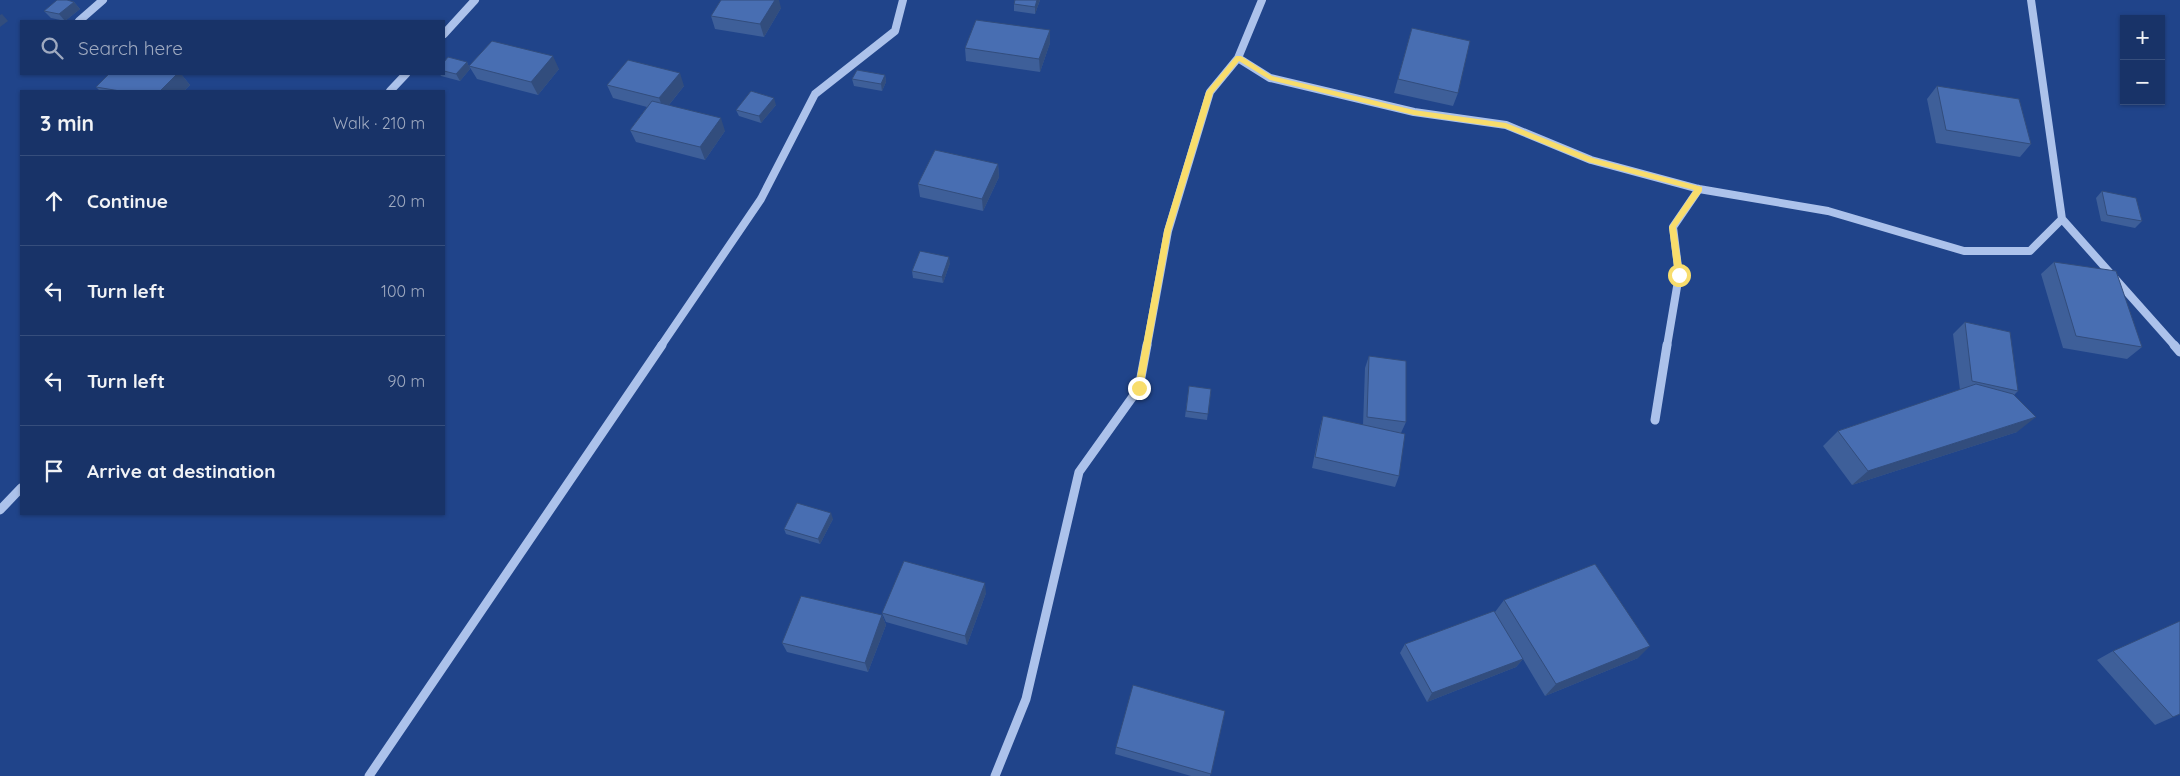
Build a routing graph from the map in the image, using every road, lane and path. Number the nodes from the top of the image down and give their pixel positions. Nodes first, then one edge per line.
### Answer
1 (103, 0) edge
2 (475, 0) edge
3 (903, 0) edge
4 (1262, 0) edge
5 (2030, 0) edge
6 (80, 20) edge
7 (445, 33) edge
8 (1238, 58) junction
9 (405, 75) edge
10 (391, 90) edge
11 (1699, 189) junction
12 (2062, 219) junction
13 (2180, 352) edge
14 (1655, 420) dead end
15 (20, 489) edge
16 (0, 510) edge
17 (369, 776) edge
18 (995, 776) edge

1 - 6 street
2 - 7 street
3 - 17 street
4 - 8 street
5 - 12 street
8 - 11 street
8 - 18 street
9 - 10 street
11 - 12 street
11 - 14 street
12 - 13 street
15 - 16 street

